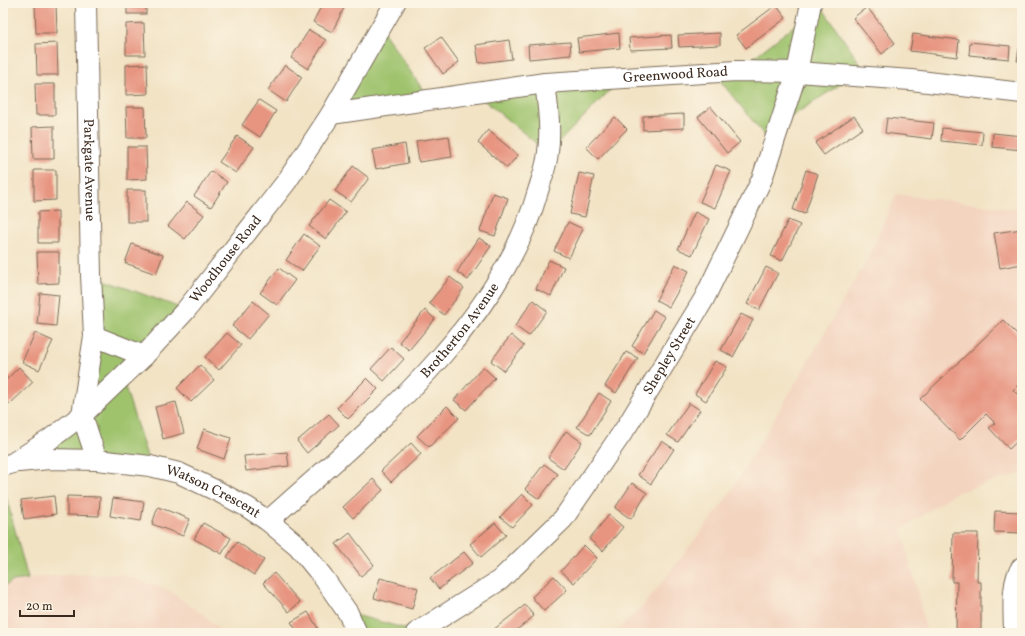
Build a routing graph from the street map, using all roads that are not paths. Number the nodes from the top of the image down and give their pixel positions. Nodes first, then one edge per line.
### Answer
1 (86, 3) edge
2 (395, 3) edge
3 (811, 3) edge
4 (797, 72) junction
5 (545, 83) junction
6 (1022, 93) edge
7 (331, 114) junction
8 (94, 336) junction
9 (144, 356) junction
10 (82, 415) junction
11 (98, 460) junction
12 (8, 465) edge
13 (268, 521) junction
14 (1022, 567) edge
15 (357, 633) edge
16 (416, 633) edge
17 (1014, 633) edge

1 - 8 street, Parkgate Avenue
2 - 7 street, Woodhouse Road
3 - 4 street, Shepley Street
4 - 5 street, Greenwood Road
4 - 6 street, Greenwood Road
4 - 16 street, Shepley Street
5 - 7 street, Greenwood Road
5 - 13 street, Brotherton Avenue
7 - 9 street, Woodhouse Road
8 - 9 street
8 - 10 street, Parkgate Avenue
9 - 10 street, Woodhouse Road
10 - 11 street, Parkgate Avenue
10 - 12 street, Woodhouse Road
11 - 12 street, Watson Crescent
11 - 13 street, Watson Crescent
13 - 15 street, Watson Crescent
14 - 17 street

